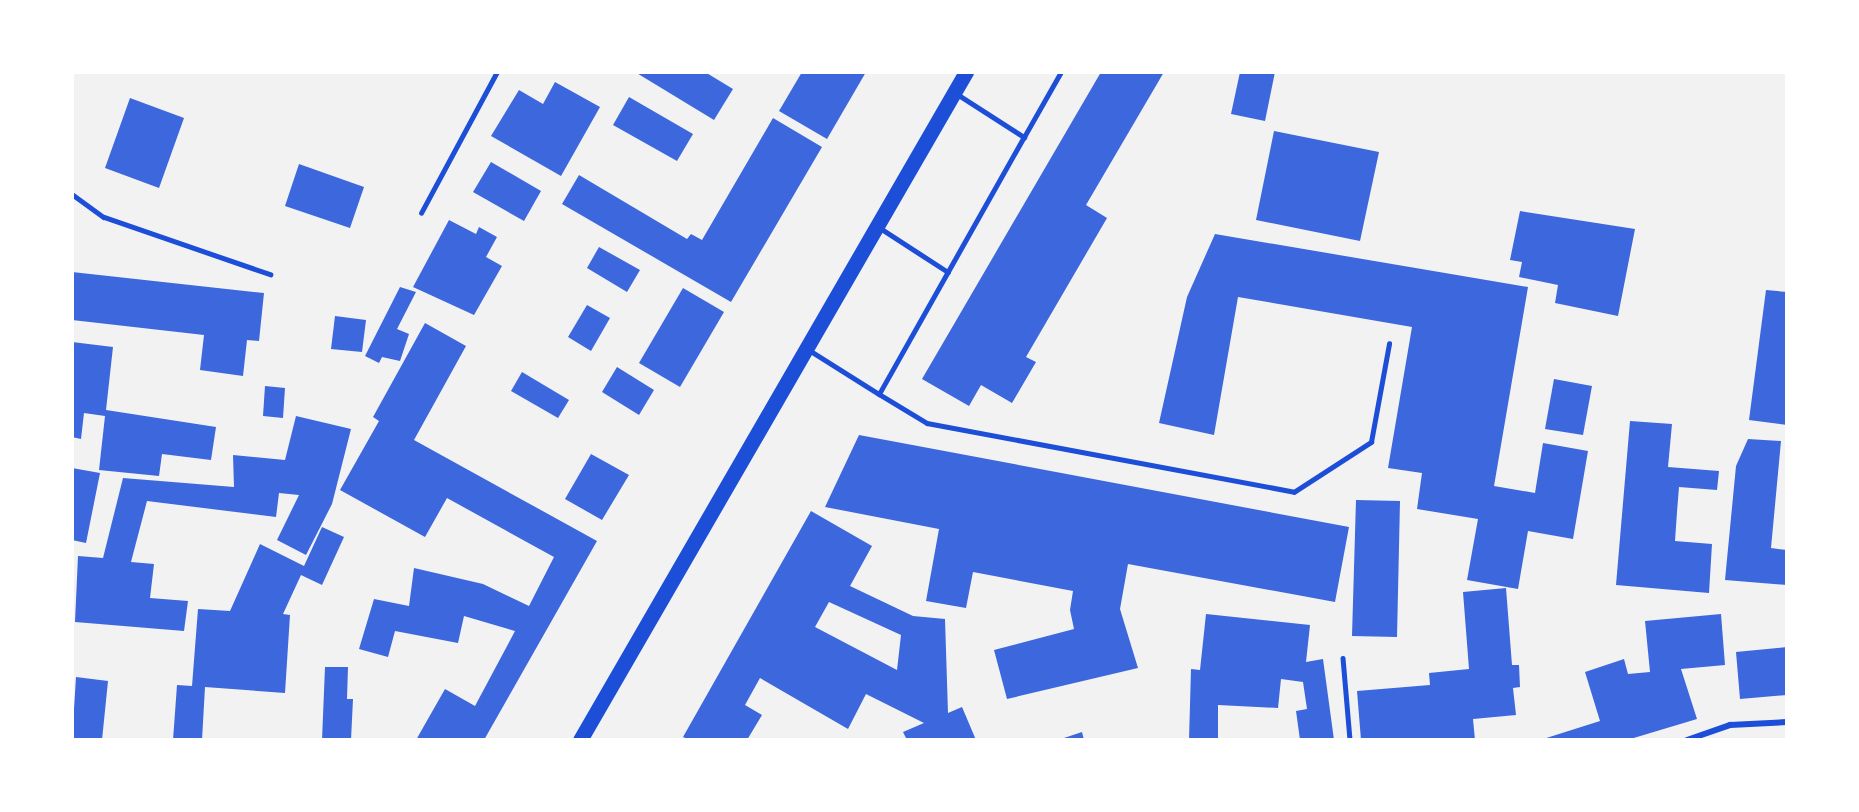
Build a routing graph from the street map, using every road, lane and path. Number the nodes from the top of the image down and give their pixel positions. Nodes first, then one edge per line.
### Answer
1 (497, 72) edge
2 (966, 72) edge
3 (1061, 72) edge
4 (954, 93) junction
5 (1024, 137) junction
6 (72, 194) edge
7 (421, 213) dead end
8 (877, 226) junction
9 (948, 272) junction
10 (270, 274) dead end
11 (1389, 344) dead end
12 (805, 348) junction
13 (879, 394) junction
14 (1343, 658) dead end
15 (1787, 722) edge
16 (580, 740) edge
17 (1350, 740) edge
18 (1686, 740) edge

1 - 7 lane
2 - 4 main road
3 - 5 lane
4 - 5 lane
4 - 8 main road
5 - 9 lane
6 - 10 lane
8 - 9 lane
8 - 12 main road
9 - 13 lane
11 - 13 lane
12 - 13 lane
12 - 16 main road
14 - 17 lane
15 - 18 street

